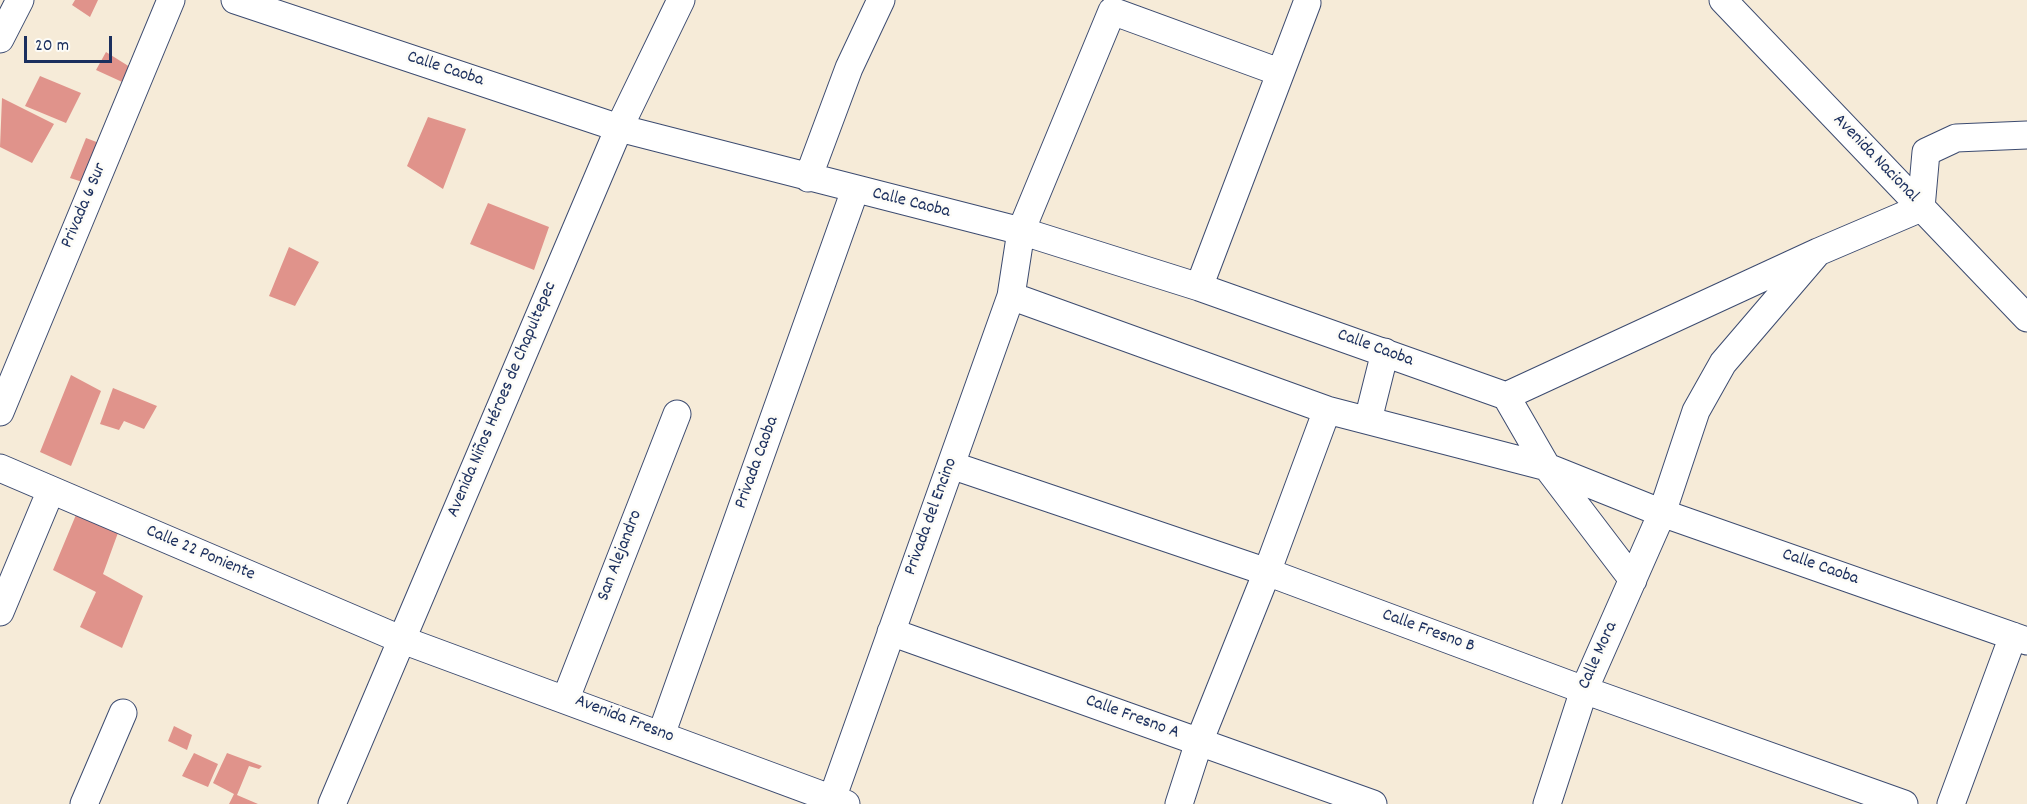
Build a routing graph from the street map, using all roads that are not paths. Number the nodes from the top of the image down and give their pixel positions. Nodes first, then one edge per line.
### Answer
1 (20, 0) edge
2 (171, 0) edge
3 (236, 0) edge
4 (681, 0) edge
5 (881, 0) edge
6 (1723, 0) edge
7 (1307, 3) dead end
8 (0, 39) edge
9 (1279, 72) junction
10 (619, 128) junction
11 (2027, 135) edge
12 (808, 178) junction
13 (855, 190) junction
14 (1921, 208) junction
15 (1021, 231) junction
16 (1818, 252) junction
17 (1199, 287) junction
18 (1011, 296) junction
19 (2027, 318) edge
20 (1386, 352) junction
21 (1506, 396) junction
22 (1328, 410) junction
23 (0, 412) edge
24 (676, 414) dead end
25 (1368, 420) junction
26 (951, 465) junction
27 (1547, 467) junction
28 (0, 468) edge
29 (51, 490) junction
30 (1662, 513) junction
31 (1267, 572) junction
32 (1633, 580) junction
33 (0, 612) edge
34 (891, 632) junction
35 (2020, 638) edge
36 (400, 639) junction
37 (1584, 690) junction
38 (566, 698) junction
39 (123, 713) dead end
40 (661, 735) junction
41 (1199, 742) junction
42 (839, 801) edge
43 (84, 804) edge
44 (332, 804) edge
45 (1179, 804) edge
46 (1374, 804) edge
47 (1547, 804) edge
48 (1904, 804) edge
49 (1952, 804) edge

1 - 8 street
2 - 23 street, Privada 6 Sur
3 - 10 street, Calle Caoba
4 - 10 street, Avenida Niños Héroes de Chapultepec
5 - 12 street
6 - 14 street, Avenida Nacional
7 - 9 street
9 - 15 street, Privada del Encino
9 - 17 street
10 - 12 street, Calle Caoba
10 - 36 street, Avenida Niños Héroes de Chapultepec
11 - 14 street
12 - 13 street, Calle Caoba
13 - 15 street, Calle Caoba
13 - 40 street, Privada Caoba
14 - 16 street
14 - 19 street, Avenida Nacional
15 - 17 street, Calle Caoba
15 - 18 street, Privada del Encino
16 - 21 street
16 - 30 street, Calle Mora
17 - 20 street, Calle Caoba
18 - 22 street, Calle Caoba
18 - 26 street, Privada del Encino
20 - 21 street, Calle Caoba
20 - 25 street
21 - 27 street
22 - 25 street, Calle Caoba
22 - 31 street
24 - 38 street, San Alejandro
25 - 27 street, Calle Caoba
26 - 31 street, Calle Fresno B
26 - 34 street, Privada del Encino
27 - 30 street, Calle Caoba
27 - 32 street
28 - 29 street, Calle 22 Poniente
29 - 33 street
29 - 36 street, Calle 22 Poniente
30 - 32 street, Calle Mora
30 - 35 street, Calle Caoba
31 - 37 street, Calle Fresno B
31 - 41 street
32 - 37 street, Calle Mora
34 - 41 street, Calle Fresno A
34 - 42 street, Privada del Encino
35 - 49 street
36 - 38 street, Avenida Fresno
36 - 44 street, Avenida Niños Héroes de Chapultepec
37 - 47 street, Calle Mora
37 - 48 street, Calle Fresno B
38 - 40 street, Avenida Fresno
39 - 43 street
40 - 42 street, Avenida Fresno
41 - 45 street
41 - 46 street, Calle Fresno A

